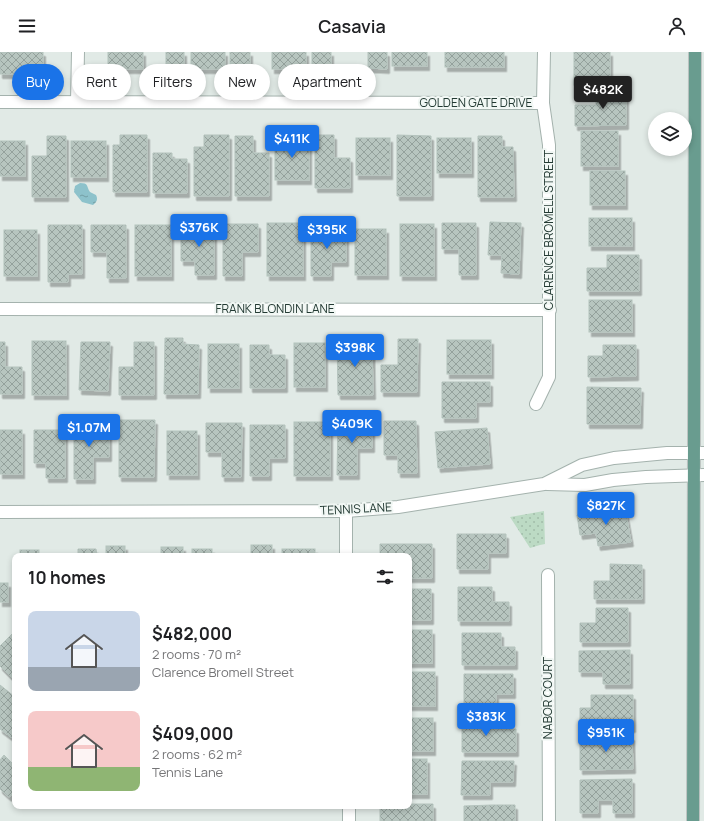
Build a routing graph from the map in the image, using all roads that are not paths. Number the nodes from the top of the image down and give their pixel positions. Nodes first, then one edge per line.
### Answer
1 (78, 52) edge
2 (544, 52) edge
3 (695, 52) edge
4 (0, 102) edge
5 (77, 102) junction
6 (543, 103) junction
7 (0, 309) edge
8 (550, 310) junction
9 (536, 404) dead end
10 (699, 453) edge
11 (699, 475) edge
12 (544, 484) junction
13 (346, 511) junction
14 (0, 512) edge
15 (346, 553) edge
16 (548, 575) dead end
17 (349, 809) edge
18 (349, 821) edge
19 (549, 821) edge
20 (693, 821) edge

1 - 5 street
2 - 6 street, CLARENCE BROMELL STREET
3 - 10 main road
4 - 5 street, GOLDEN GATE DRIVE
5 - 6 street, GOLDEN GATE DRIVE
6 - 8 street, CLARENCE BROMELL STREET
7 - 8 street, FRANK BLONDIN LANE
8 - 9 street, CLARENCE BROMELL STREET
10 - 11 main road
10 - 12 street, TENNIS LANE
11 - 12 street
11 - 20 main road
12 - 13 street, TENNIS LANE
13 - 14 street, TENNIS LANE
13 - 15 street
16 - 19 street, NABOR COURT
17 - 18 street

